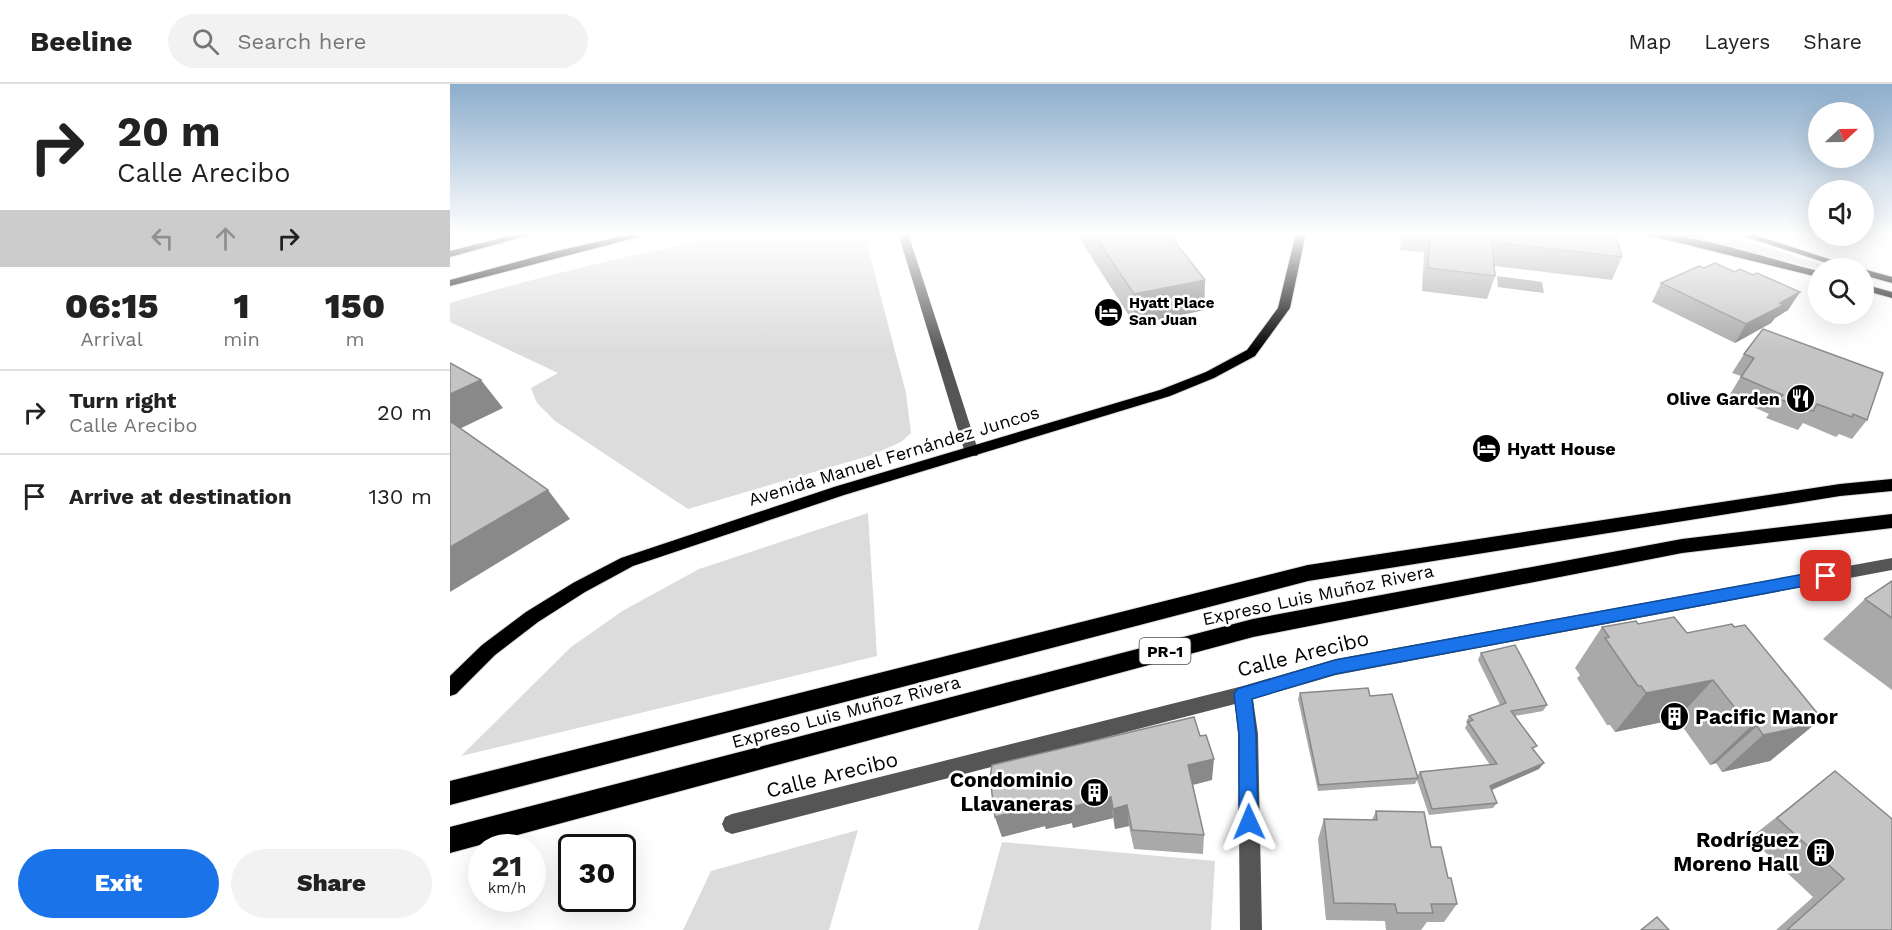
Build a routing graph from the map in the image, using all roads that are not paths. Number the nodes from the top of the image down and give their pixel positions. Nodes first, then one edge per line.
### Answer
1 (489, 272) edge
2 (915, 272) edge
3 (1292, 272) edge
4 (1874, 275) edge
5 (1892, 280) edge
6 (450, 283) edge
7 (1874, 290) edge
8 (1892, 295) edge
9 (972, 453) junction
10 (1892, 485) edge
11 (1892, 521) edge
12 (1892, 564) edge
13 (450, 688) edge
14 (1243, 694) junction
15 (450, 793) edge
16 (732, 824) dead end
17 (450, 840) edge
18 (1251, 930) edge

1 - 6 main road
2 - 9 street
3 - 9 main road, Avenida Manuel Fernández Juncos
4 - 5 main road
7 - 8 main road
9 - 13 main road, Avenida Manuel Fernández Juncos
10 - 15 highway, Expreso Luis Muñoz Rivera / PR-1
11 - 17 highway, Expreso Luis Muñoz Rivera / PR-1
12 - 14 street, Calle Arecibo
14 - 16 street, Calle Arecibo
14 - 18 street

